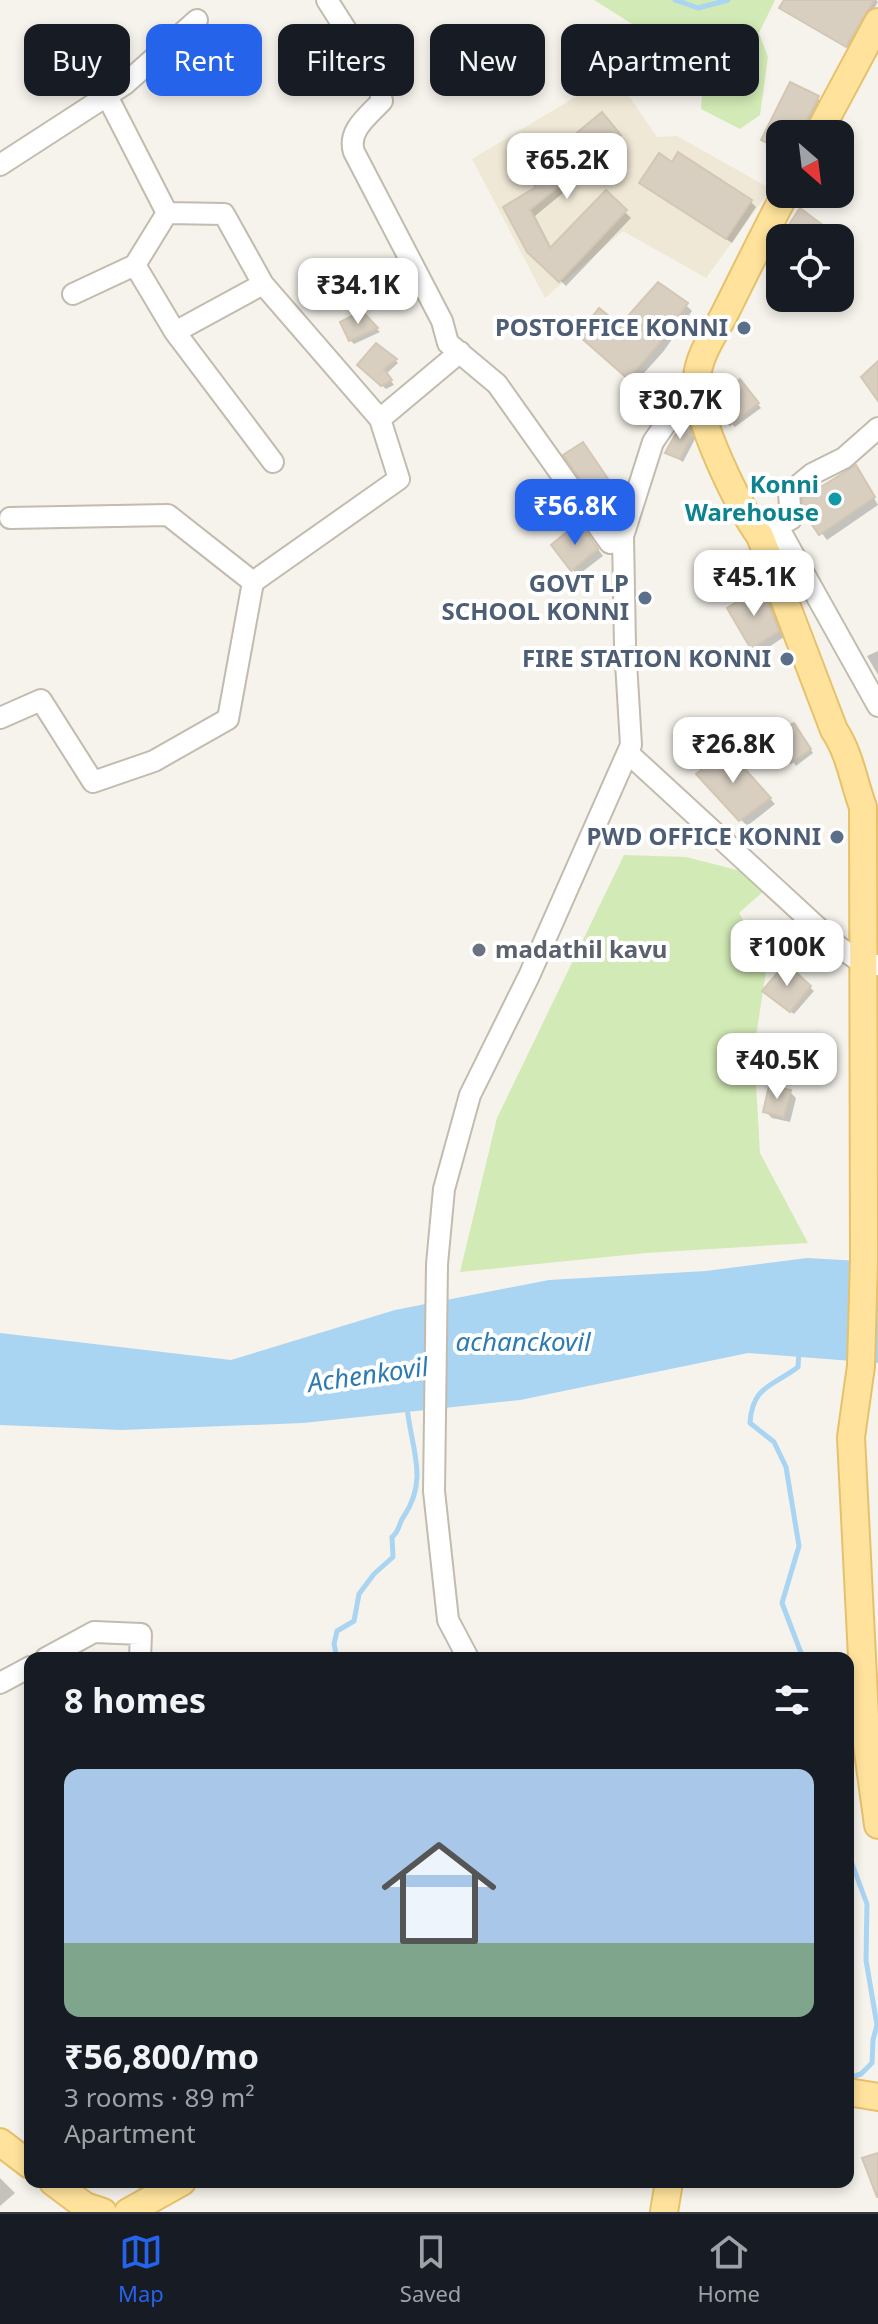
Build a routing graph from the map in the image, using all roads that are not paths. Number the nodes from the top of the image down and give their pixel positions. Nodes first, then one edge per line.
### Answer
1 (327, 0) edge
2 (197, 20) dead end
3 (878, 22) edge
4 (130, 80) edge
5 (107, 96) joint
6 (826, 120) edge
7 (0, 165) edge
8 (778, 208) edge
9 (167, 213) junction
10 (135, 265) junction
11 (263, 284) junction
12 (73, 294) dead end
13 (175, 332) junction
14 (460, 352) junction
15 (697, 378) junction
16 (380, 419) junction
17 (878, 428) edge
18 (273, 462) dead end
19 (10, 518) dead end
20 (769, 532) junction
21 (610, 543) dead end
22 (253, 582) junction
23 (878, 706) edge
24 (0, 718) edge
25 (628, 753) junction
26 (871, 965) edge
27 (869, 1097) edge
28 (57, 1652) edge
29 (140, 1652) edge
30 (465, 1652) edge
31 (24, 1670) edge
32 (0, 1683) edge
33 (878, 1825) edge
34 (854, 2093) edge
35 (878, 2097) edge
36 (0, 2142) edge
37 (24, 2160) edge
38 (61, 2188) edge
39 (171, 2188) edge
40 (668, 2188) edge
41 (103, 2212) edge
42 (128, 2212) edge
43 (664, 2212) edge

1 - 14 street
2 - 4 street
3 - 6 main road
5 - 7 street
5 - 9 street
8 - 15 main road
9 - 10 street
9 - 11 street
10 - 12 street
10 - 13 street
11 - 13 street
11 - 16 street
13 - 18 street
14 - 16 street
14 - 21 street
15 - 20 main road
15 - 25 street
16 - 22 street
17 - 20 street
19 - 22 street
20 - 23 street
20 - 26 main road
22 - 24 street
25 - 26 street
25 - 30 street
26 - 27 main road
27 - 33 main road
28 - 29 street
31 - 32 street
34 - 35 main road
36 - 37 main road
38 - 41 main road
39 - 42 main road
40 - 43 main road

